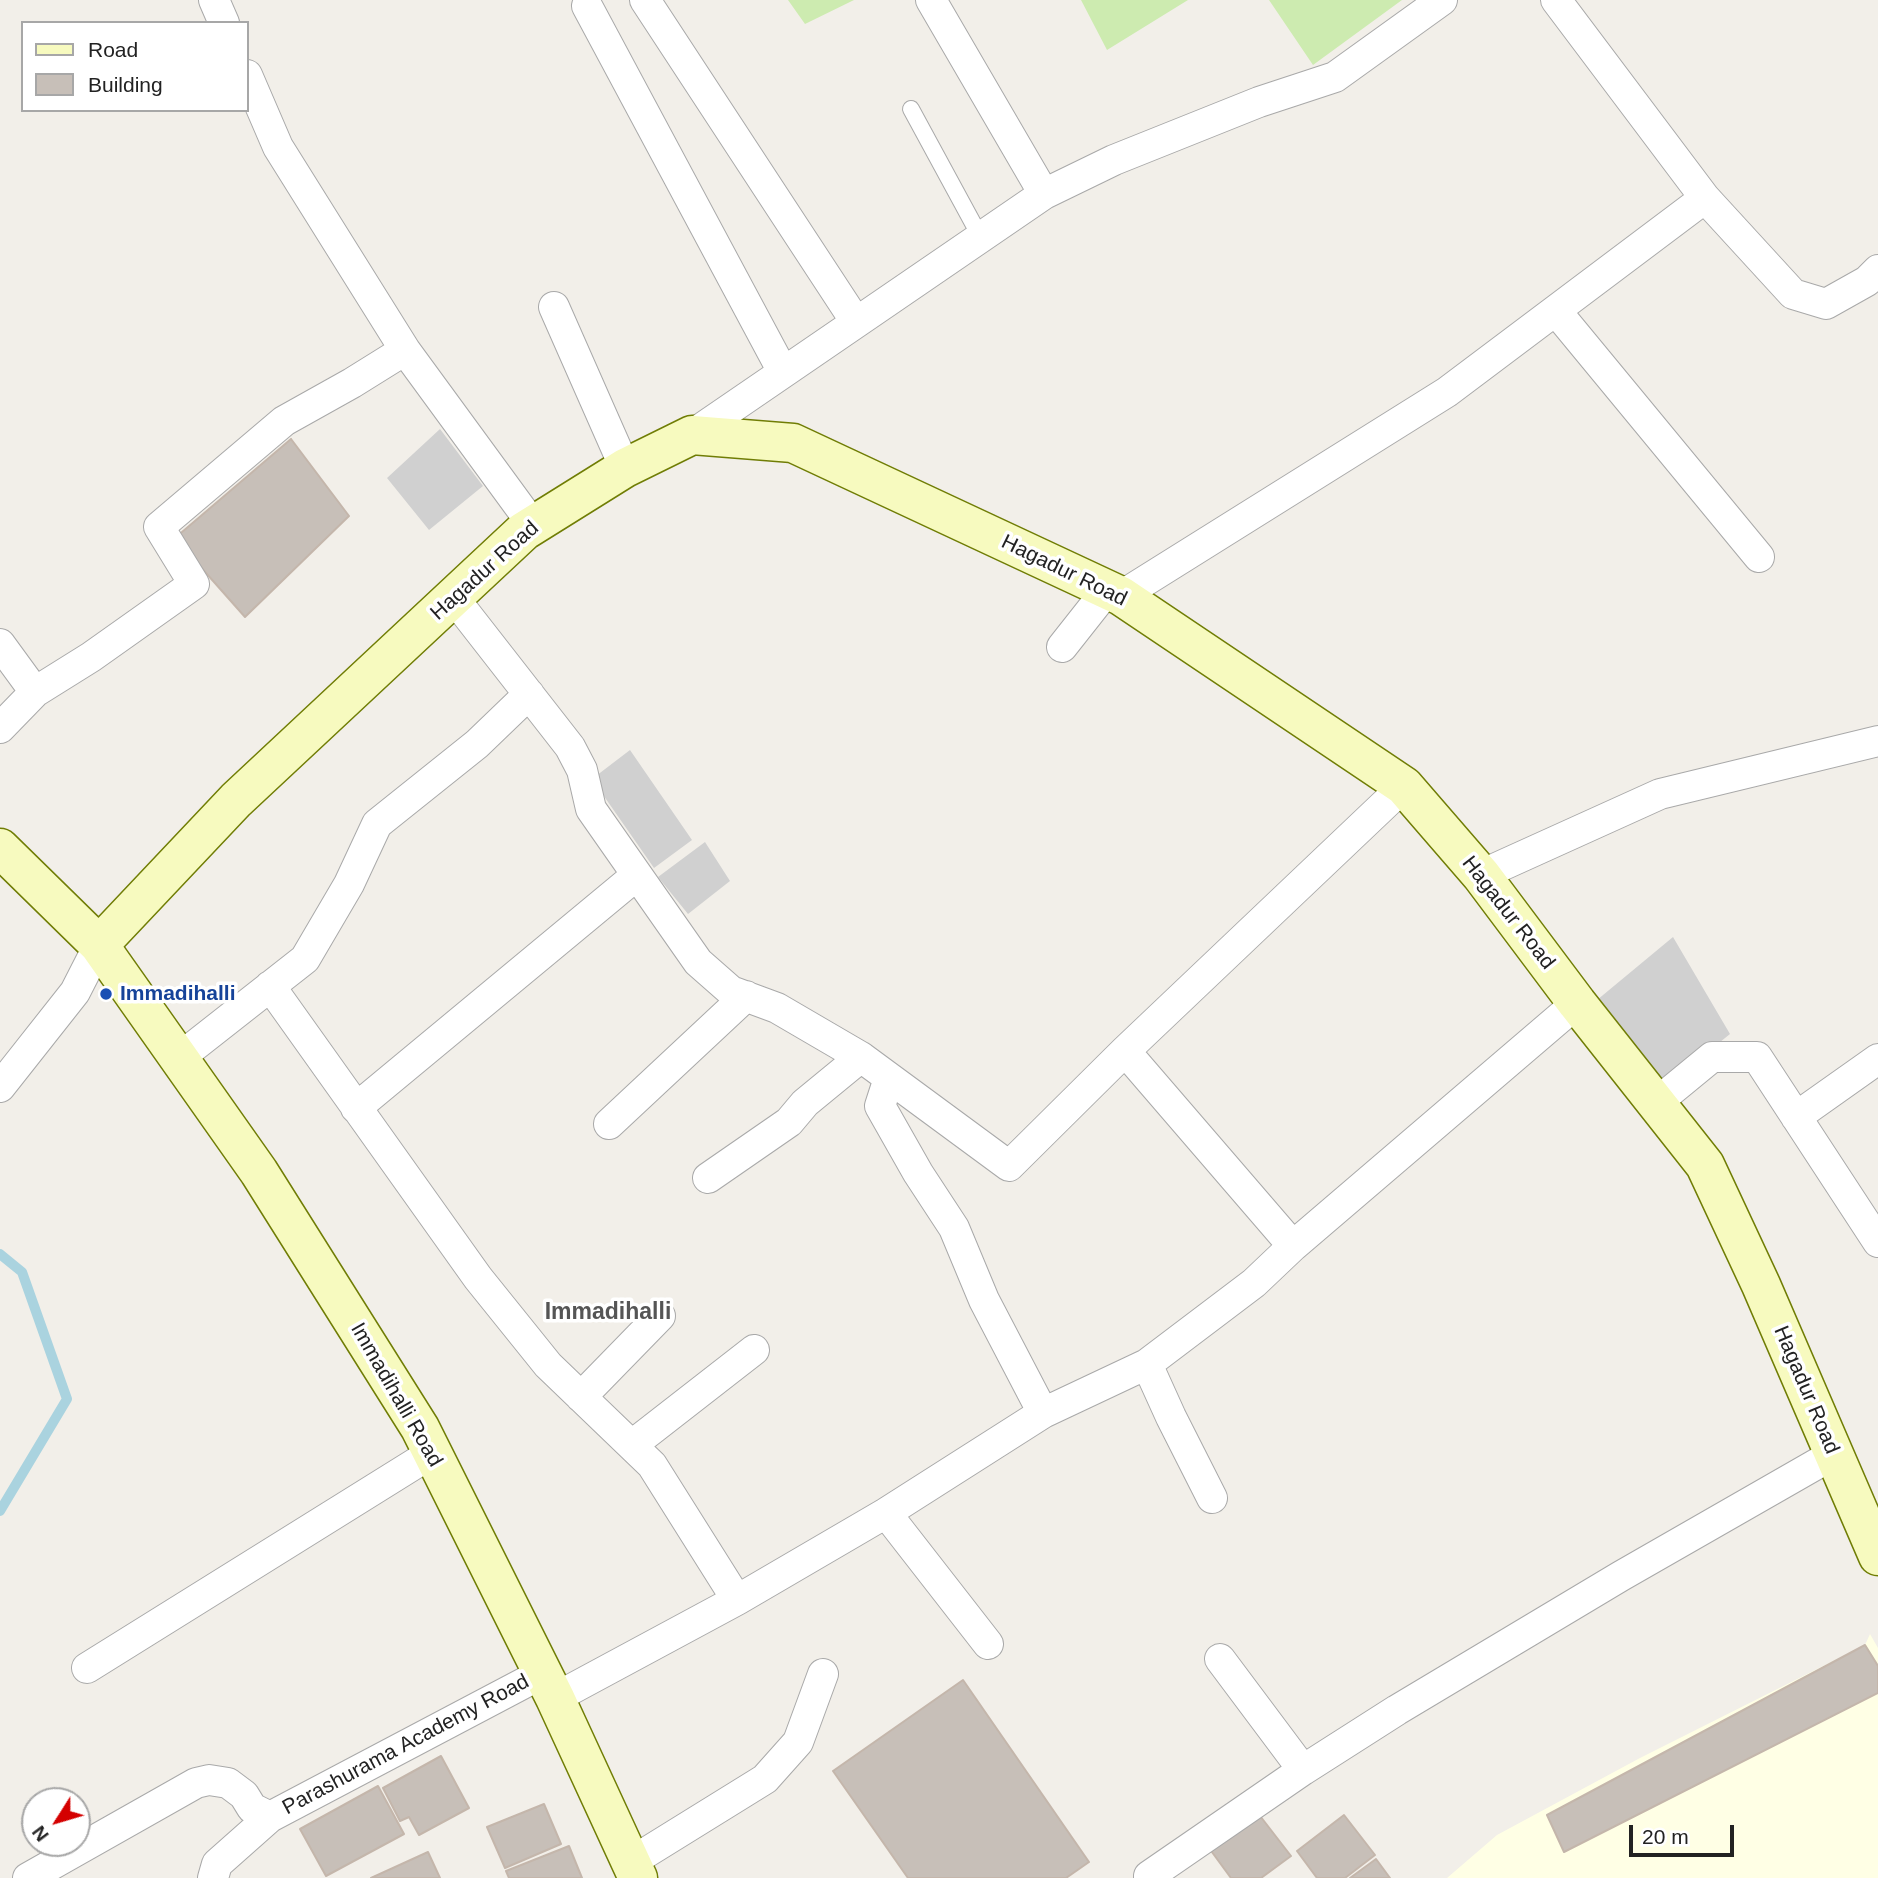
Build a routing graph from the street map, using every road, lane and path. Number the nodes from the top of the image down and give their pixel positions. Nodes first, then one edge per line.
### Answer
1 (214, 0) edge
2 (645, 0) edge
3 (931, 0) edge
4 (1443, 0) edge
5 (1556, 0) edge
6 (587, 6) dead end
7 (223, 21) edge
8 (248, 77) edge
9 (911, 109) dead end
10 (1044, 194) junction
11 (1705, 198) junction
12 (981, 238) junction
13 (1878, 270) edge
14 (554, 307) dead end
15 (1556, 311) junction
16 (856, 323) junction
17 (405, 350) junction
18 (783, 372) junction
19 (692, 435) junction
20 (625, 468) junction
21 (533, 525) junction
22 (1759, 557) dead end
23 (1114, 593) junction
24 (453, 597) junction
25 (0, 644) edge
26 (1062, 647) dead end
27 (35, 692) junction
28 (529, 694) junction
29 (0, 728) edge
30 (1878, 741) edge
31 (1404, 786) junction
32 (0, 848) edge
33 (637, 875) junction
34 (1481, 876) junction
35 (99, 945) junction
36 (270, 986) junction
37 (746, 996) junction
38 (1577, 1003) junction
39 (1125, 1051) junction
40 (861, 1057) junction
41 (179, 1058) junction
42 (1878, 1059) edge
43 (889, 1078) junction
44 (0, 1087) edge
45 (1656, 1103) junction
46 (356, 1108) junction
47 (1796, 1116) junction
48 (608, 1124) dead end
49 (708, 1178) dead end
50 (1878, 1242) edge
51 (1293, 1246) junction
52 (660, 1317) dead end
53 (754, 1350) dead end
54 (1147, 1364) junction
55 (581, 1398) junction
56 (1043, 1413) junction
57 (632, 1445) junction
58 (432, 1453) junction
59 (1834, 1454) junction
60 (1212, 1497) dead end
61 (886, 1513) junction
62 (1874, 1537) edge
63 (737, 1600) junction
64 (988, 1644) dead end
65 (1220, 1659) dead end
66 (87, 1668) dead end
67 (823, 1674) dead end
68 (549, 1685) junction
69 (1303, 1770) junction
70 (270, 1817) junction
71 (635, 1870) edge
72 (1149, 1876) edge
73 (28, 1878) edge
74 (213, 1878) edge

1 - 7 street
2 - 16 street
3 - 10 street
4 - 10 street
5 - 11 street
6 - 18 street
8 - 17 street
9 - 12 lane
10 - 12 street
11 - 13 street
11 - 15 street
12 - 16 street
14 - 20 street
15 - 22 street
15 - 23 street
16 - 18 street
17 - 21 street
17 - 27 street
18 - 19 street
19 - 20 street, Hagadur Road
19 - 23 street, Hagadur Road
20 - 21 street, Hagadur Road
21 - 24 street, Hagadur Road
23 - 26 street
23 - 31 street, Hagadur Road
24 - 28 street
24 - 35 street, Hagadur Road
25 - 27 street
27 - 29 street
28 - 33 street
28 - 36 street
30 - 34 street
31 - 34 street, Hagadur Road
31 - 39 street
32 - 35 street, Immadihalli Road
33 - 37 street
33 - 46 street
34 - 38 street, Hagadur Road
35 - 41 street, Immadihalli Road
35 - 44 street
36 - 41 street
36 - 46 street
37 - 40 street
37 - 48 street
38 - 45 street, Hagadur Road
38 - 51 street, Parashurama Academy Road
39 - 43 street
39 - 51 street
40 - 43 street
40 - 49 street
41 - 58 street, Immadihalli Road
42 - 47 street
43 - 56 street
45 - 47 street
45 - 59 street, Hagadur Road
46 - 55 street
47 - 50 street
51 - 54 street, Parashurama Academy Road
52 - 55 street
53 - 57 street
54 - 56 street, Parashurama Academy Road
54 - 60 street
55 - 57 street
56 - 61 street, Parashurama Academy Road
57 - 63 street
58 - 66 street
58 - 68 street, Immadihalli Road
59 - 62 street, Hagadur Road
59 - 69 street
61 - 63 street, Parashurama Academy Road
61 - 64 street
63 - 68 street, Parashurama Academy Road
65 - 69 street
67 - 71 street
68 - 70 street, Parashurama Academy Road
68 - 71 street, Immadihalli Road
69 - 72 street
70 - 73 street, Parashurama Academy Road
70 - 74 street, Parashurama Academy Road

